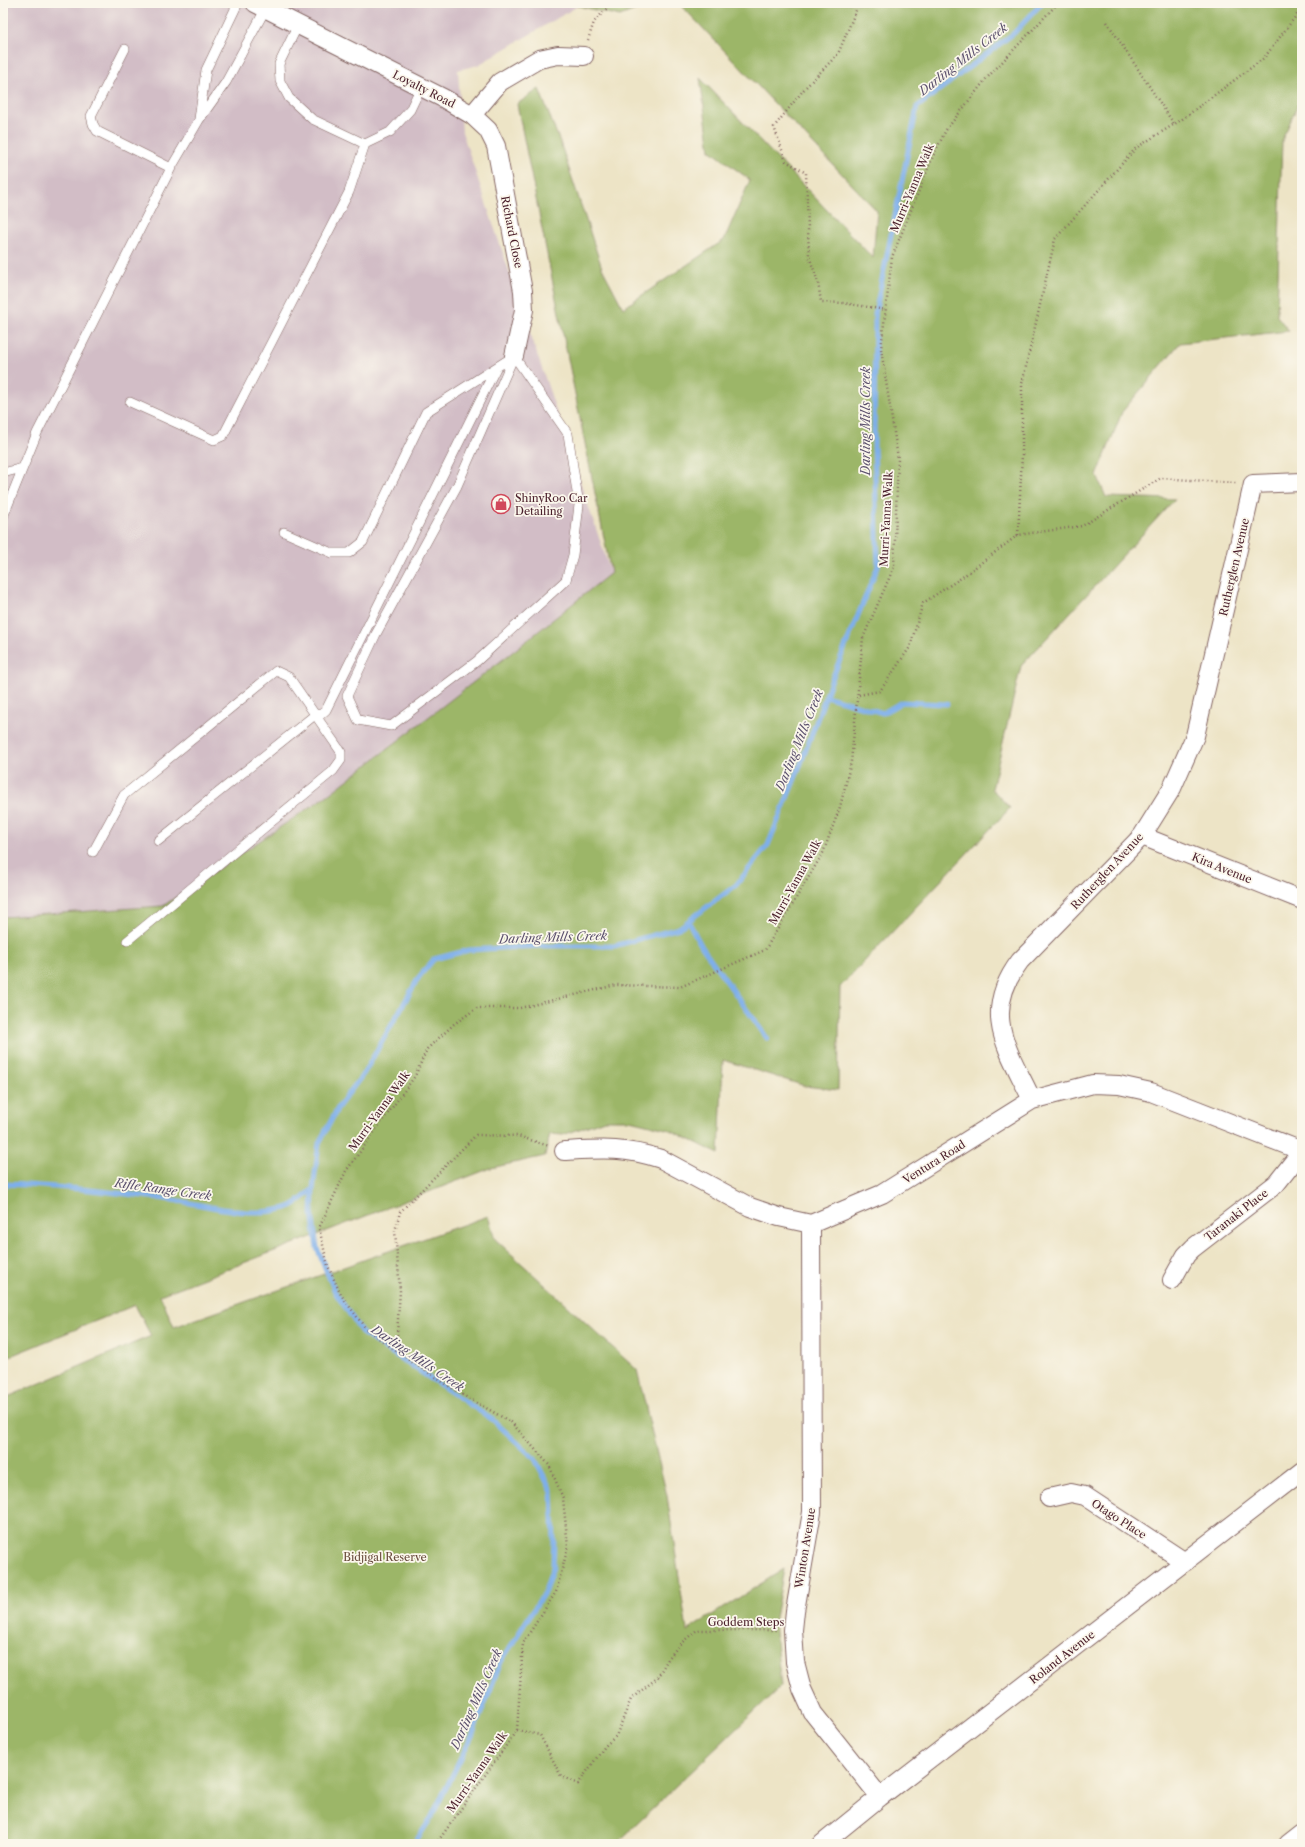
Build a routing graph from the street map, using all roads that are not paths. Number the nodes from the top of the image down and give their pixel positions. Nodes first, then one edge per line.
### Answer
1 (238, 3) edge
2 (260, 6) edge
3 (298, 25) junction
4 (125, 49) dead end
5 (584, 56) road end
6 (421, 87) junction
7 (472, 115) junction
8 (199, 120) junction
9 (365, 144) junction
10 (171, 168) junction
11 (514, 356) junction
12 (496, 368) junction
13 (130, 402) dead end
14 (22, 468) junction
15 (3, 473) edge
16 (1302, 482) edge
17 (3, 517) edge
18 (284, 532) dead end
19 (317, 716) junction
20 (1142, 836) junction
21 (158, 841) dead end
22 (93, 852) dead end
23 (1302, 900) edge
24 (127, 941) dead end
25 (1032, 1100) junction
26 (564, 1151) road end
27 (1302, 1151) edge
28 (811, 1224) junction
29 (1172, 1280) dead end
30 (1302, 1471) edge
31 (1049, 1498) dead end
32 (1185, 1562) junction
33 (880, 1798) junction
34 (1302, 1833) edge
35 (822, 1844) edge
36 (1288, 1844) edge

1 - 8 lane
2 - 3 street, Loyalty Road
2 - 8 lane
3 - 6 street, Loyalty Road
3 - 9 lane
4 - 10 lane
5 - 7 street
6 - 7 street, Loyalty Road
6 - 9 lane
7 - 11 street, Richard Close
8 - 10 lane
9 - 13 lane
10 - 14 lane
11 - 11 lane
11 - 12 lane
12 - 18 lane
12 - 19 lane
14 - 15 lane
14 - 17 lane
16 - 20 street, Rutherglen Avenue
19 - 21 lane
19 - 22 lane
19 - 24 lane
20 - 23 street, Kira Avenue
20 - 25 street, Rutherglen Avenue
25 - 27 street, Ventura Road
25 - 28 street, Ventura Road
26 - 28 street
27 - 29 street, Taranaki Place
28 - 33 street, Winton Avenue
30 - 32 street, Roland Avenue
31 - 32 street, Otago Place
32 - 33 street, Roland Avenue
33 - 35 street, Roland Avenue
34 - 36 street

